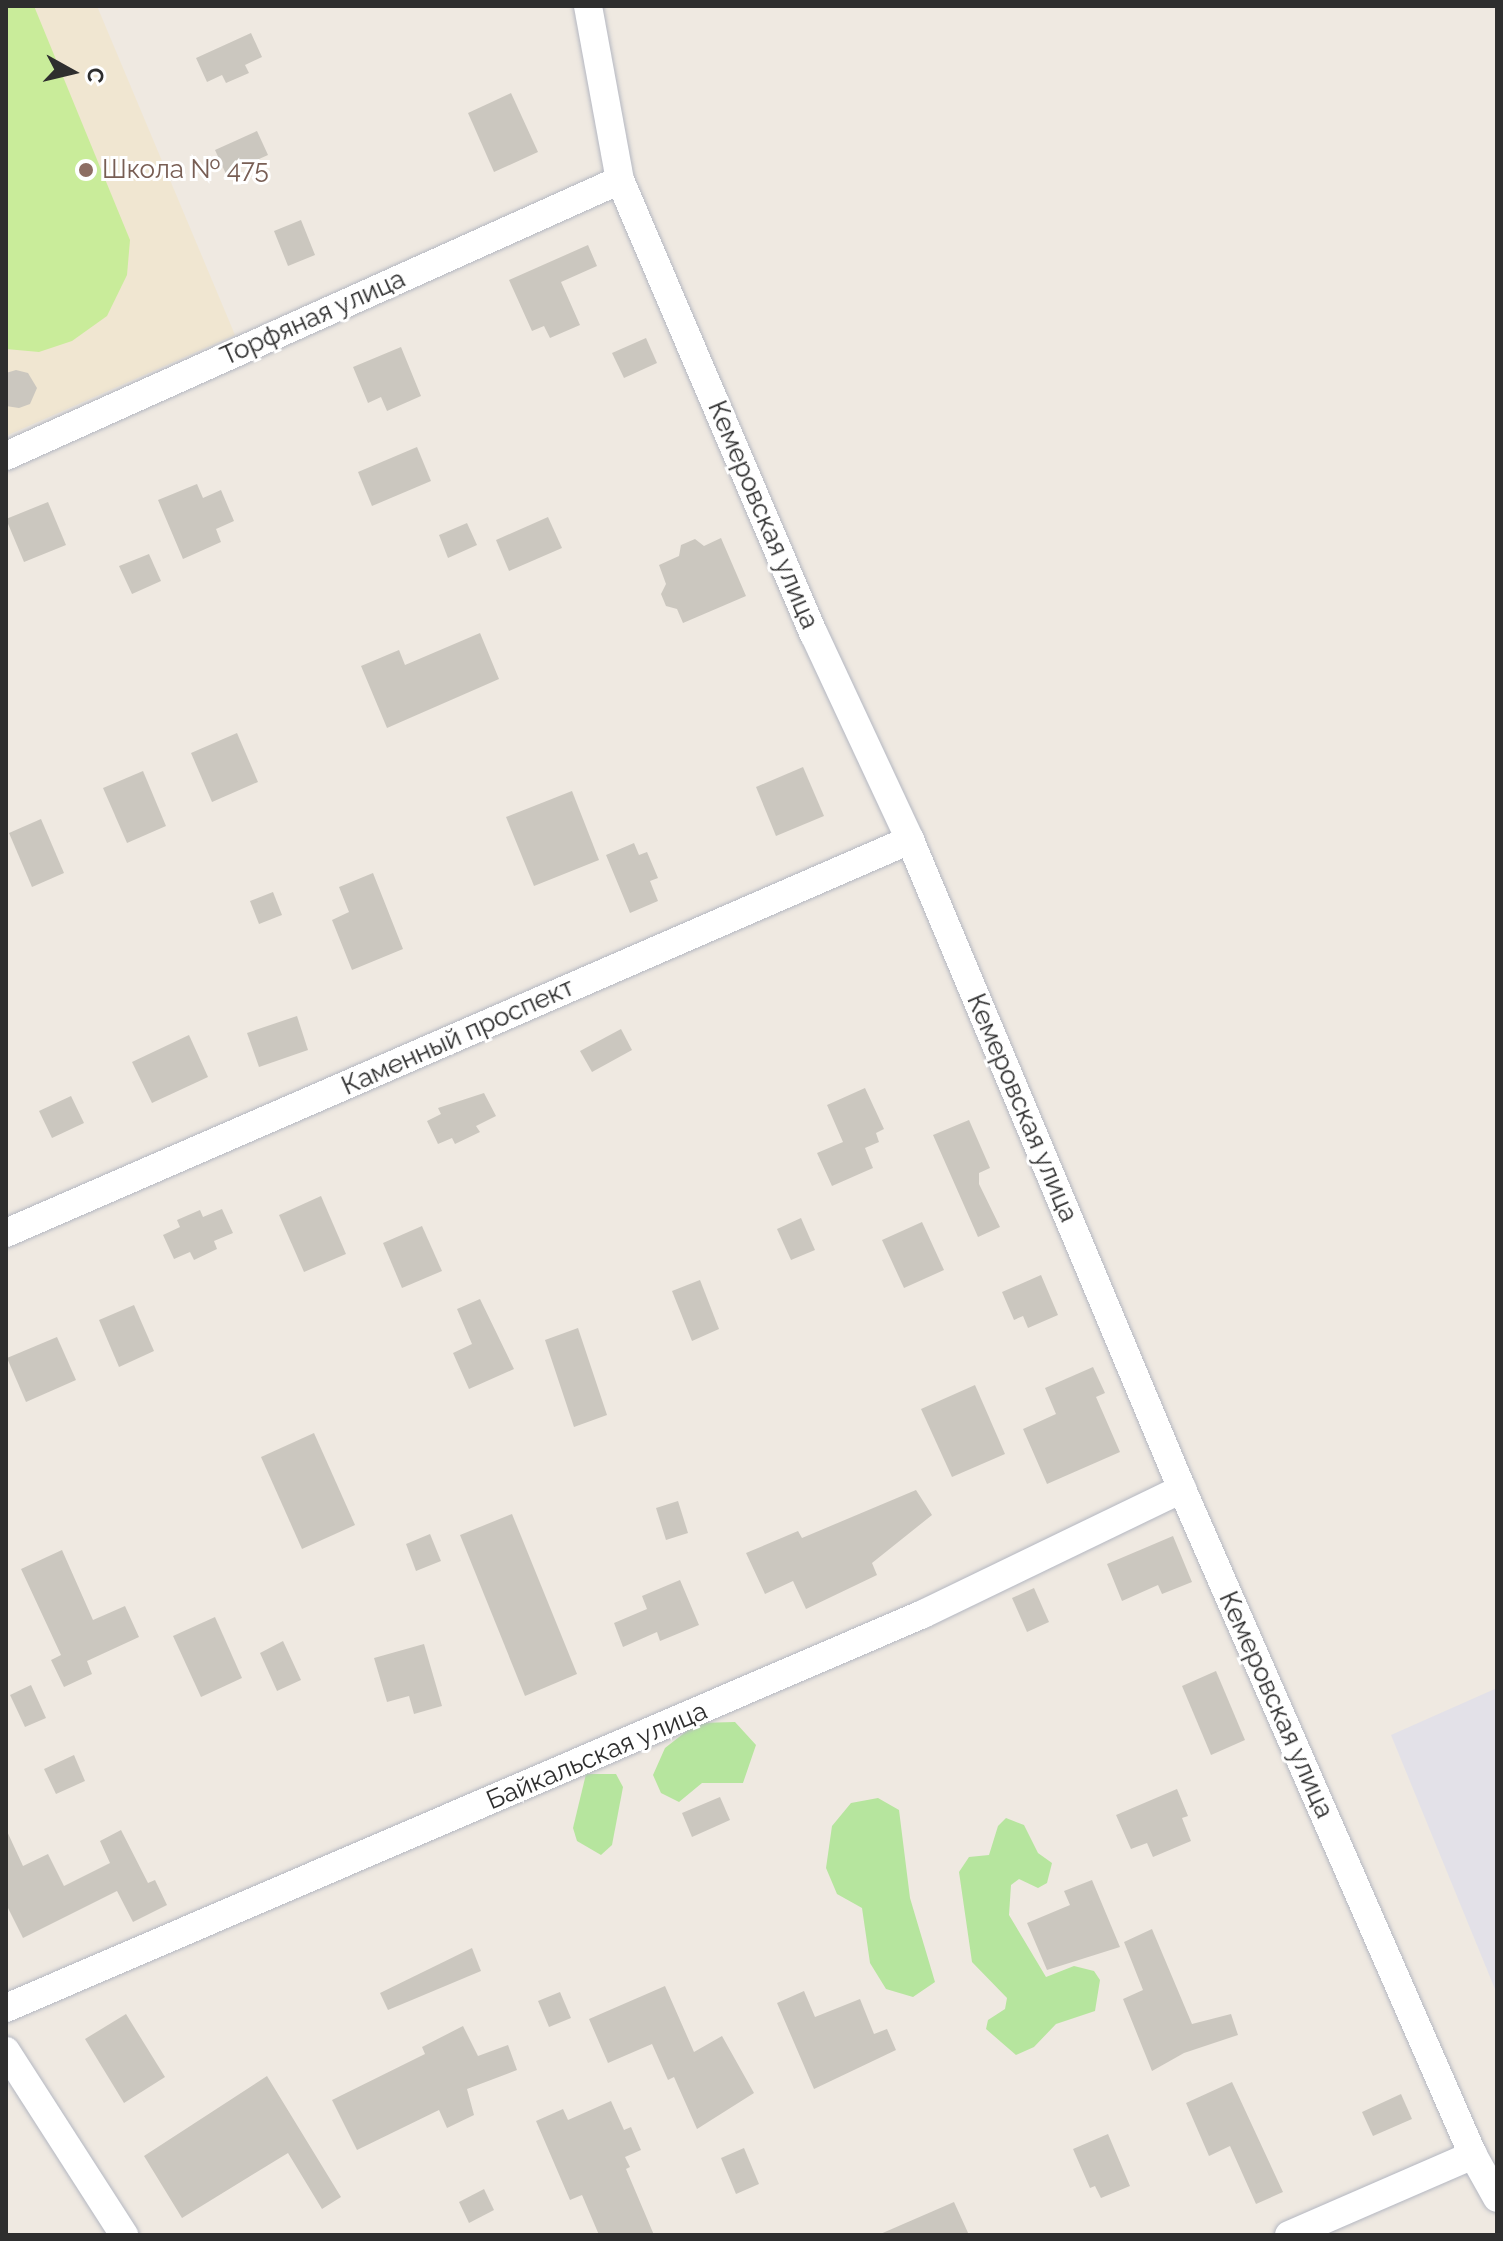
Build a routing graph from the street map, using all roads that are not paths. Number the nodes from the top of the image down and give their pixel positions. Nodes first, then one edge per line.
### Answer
1 (588, 6) edge
2 (620, 180) junction
3 (6, 456) edge
4 (910, 840) junction
5 (6, 1233) edge
6 (1182, 1489) junction
7 (6, 2008) edge
8 (6, 2051) edge
9 (1473, 2155) junction
10 (1497, 2198) edge
11 (124, 2235) edge
12 (1289, 2235) edge

1 - 2 street, Кемеровская улица
2 - 3 street, Торфяная улица
2 - 4 street, Кемеровская улица
4 - 5 street, Каменный проспект
4 - 6 street, Кемеровская улица
6 - 7 street, Байкальская улица
6 - 9 street, Кемеровская улица
8 - 11 street
9 - 10 street, Кемеровская улица
9 - 12 street

